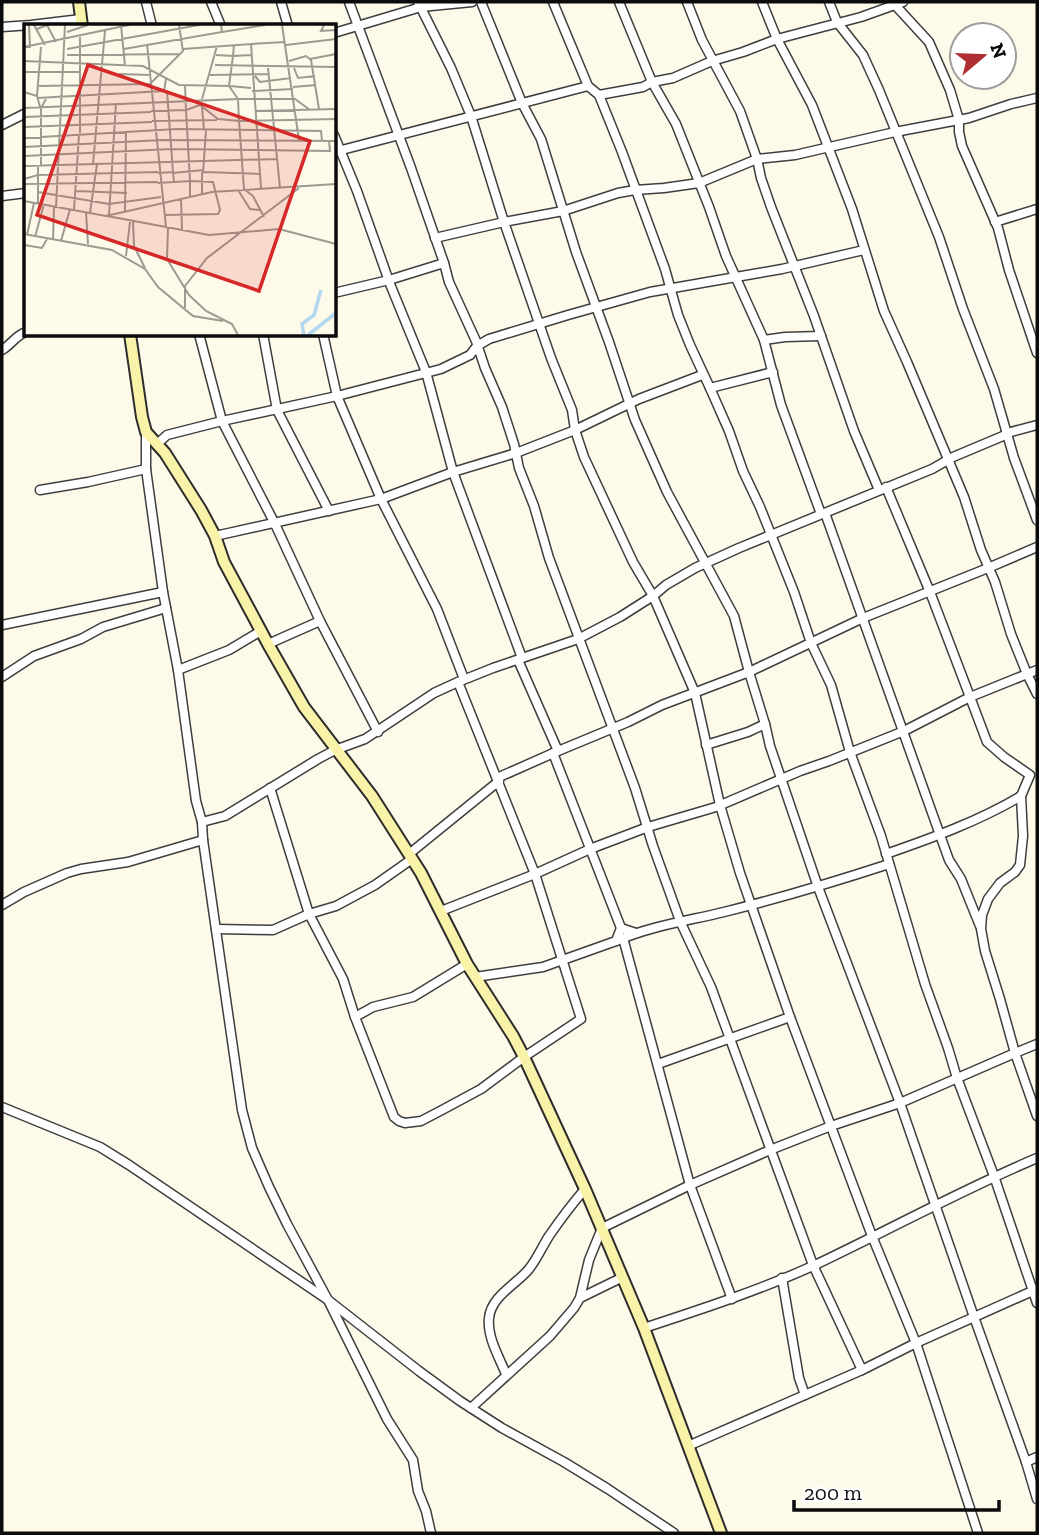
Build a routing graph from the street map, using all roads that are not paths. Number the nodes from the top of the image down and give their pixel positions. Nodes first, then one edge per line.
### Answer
1 (79, 2) edge
2 (146, 2) edge
3 (211, 2) edge
4 (281, 2) edge
5 (349, 2) edge
6 (472, 2) edge
7 (481, 2) edge
8 (553, 2) edge
9 (619, 2) edge
10 (687, 2) edge
11 (762, 2) edge
12 (829, 2) edge
13 (898, 3) edge
14 (419, 4) edge
15 (837, 22) junction
16 (81, 23) edge
17 (56, 24) edge
18 (152, 24) edge
19 (220, 24) edge
20 (287, 24) edge
21 (24, 25) edge
22 (358, 26) junction
23 (2, 27) edge
24 (336, 32) edge
25 (777, 39) junction
26 (712, 61) junction
27 (652, 82) junction
28 (588, 86) junction
29 (599, 96) junction
30 (1037, 98) edge
31 (522, 103) junction
32 (24, 114) edge
33 (471, 116) junction
34 (959, 120) junction
35 (2, 125) edge
36 (895, 132) junction
37 (399, 137) junction
38 (828, 149) junction
39 (338, 151) edge
40 (757, 159) junction
41 (699, 183) junction
42 (635, 190) junction
43 (24, 194) edge
44 (2, 195) edge
45 (1037, 209) edge
46 (562, 211) junction
47 (504, 222) junction
48 (995, 222) junction
49 (435, 238) junction
50 (864, 250) junction
51 (444, 263) junction
52 (794, 266) junction
53 (734, 276) junction
54 (389, 280) junction
55 (670, 288) junction
56 (336, 293) edge
57 (596, 307) junction
58 (540, 323) junction
59 (24, 333) edge
60 (130, 336) edge
61 (201, 336) edge
62 (263, 336) edge
63 (323, 336) edge
64 (821, 336) junction
65 (764, 340) junction
66 (477, 346) junction
67 (2, 349) edge
68 (1037, 353) edge
69 (426, 372) junction
70 (773, 372) junction
71 (702, 375) junction
72 (710, 388) junction
73 (337, 396) junction
74 (630, 403) junction
75 (277, 410) junction
76 (222, 421) junction
77 (1037, 425) edge
78 (575, 430) junction
79 (146, 432) junction
80 (1007, 433) junction
81 (157, 444) junction
82 (516, 453) junction
83 (948, 460) junction
84 (146, 469) junction
85 (453, 472) junction
86 (883, 488) junction
87 (40, 490) dead end
88 (382, 499) junction
89 (329, 511) junction
90 (823, 513) junction
91 (1037, 520) edge
92 (275, 524) junction
93 (771, 534) junction
94 (215, 536) junction
95 (1037, 547) edge
96 (705, 564) junction
97 (988, 568) junction
98 (163, 592) junction
99 (930, 592) junction
100 (653, 596) junction
101 (166, 608) junction
102 (863, 618) junction
103 (320, 621) junction
104 (2, 625) edge
105 (261, 631) junction
106 (578, 639) junction
107 (811, 643) junction
108 (268, 644) junction
109 (520, 659) junction
110 (178, 670) junction
111 (1037, 670) edge
112 (749, 672) junction
113 (1027, 674) junction
114 (2, 677) edge
115 (461, 680) junction
116 (695, 693) junction
117 (1037, 694) edge
118 (970, 697) junction
119 (765, 724) junction
120 (612, 729) junction
121 (904, 731) junction
122 (378, 732) junction
123 (706, 745) junction
124 (335, 750) junction
125 (555, 752) junction
126 (850, 752) junction
127 (1030, 775) junction
128 (498, 779) junction
129 (782, 779) junction
130 (1037, 782) edge
131 (270, 788) junction
132 (1021, 796) junction
133 (720, 805) junction
134 (999, 809) junction
135 (1021, 810) junction
136 (202, 822) junction
137 (648, 827) junction
138 (940, 835) junction
139 (203, 840) junction
140 (590, 849) junction
141 (886, 854) junction
142 (410, 856) junction
143 (889, 864) junction
144 (535, 874) junction
145 (818, 887) junction
146 (751, 904) junction
147 (2, 905) edge
148 (441, 911) junction
149 (309, 914) junction
150 (680, 921) junction
151 (621, 928) junction
152 (216, 929) junction
153 (981, 929) junction
154 (636, 933) junction
155 (619, 940) junction
156 (562, 959) junction
157 (467, 964) junction
158 (475, 977) junction
159 (355, 1017) junction
160 (790, 1017) junction
161 (730, 1040) junction
162 (1037, 1044) edge
163 (1015, 1053) junction
164 (524, 1057) junction
165 (657, 1064) junction
166 (957, 1078) junction
167 (900, 1103) junction
168 (2, 1107) edge
169 (1037, 1116) edge
170 (831, 1126) junction
171 (770, 1150) junction
172 (1037, 1158) edge
173 (994, 1176) junction
174 (690, 1185) junction
175 (585, 1189) junction
176 (935, 1206) junction
177 (602, 1228) junction
178 (872, 1236) junction
179 (813, 1265) junction
180 (623, 1278) junction
181 (782, 1278) junction
182 (1035, 1290) edge
183 (580, 1298) junction
184 (732, 1299) junction
185 (328, 1300) junction
186 (1037, 1303) edge
187 (974, 1317) junction
188 (644, 1328) junction
189 (916, 1343) junction
190 (863, 1370) junction
191 (506, 1374) junction
192 (805, 1395) junction
193 (471, 1408) junction
194 (688, 1446) junction
195 (1037, 1457) edge
196 (1026, 1462) junction
197 (1037, 1499) edge
198 (431, 1533) edge
199 (674, 1533) edge
200 (721, 1533) edge
201 (978, 1533) edge

1 - 16 street
2 - 18 street
3 - 19 street
4 - 20 street
5 - 22 street
6 - 14 street
7 - 31 street
8 - 28 street
9 - 27 street
10 - 26 street
11 - 25 street
12 - 15 street
13 - 15 street
13 - 34 street
14 - 22 street
14 - 33 street
15 - 25 street
15 - 36 street
16 - 17 street
21 - 23 street
22 - 24 street
22 - 37 street
25 - 26 street
25 - 38 street
26 - 27 street
26 - 40 street
27 - 29 street
27 - 41 street
28 - 29 street
28 - 31 street
29 - 42 street
30 - 34 street
31 - 33 street
31 - 46 street
32 - 35 street
33 - 37 street
33 - 47 street
34 - 36 street
34 - 48 street
36 - 38 street
36 - 80 street
37 - 39 street
37 - 49 street
38 - 40 street
38 - 50 street
39 - 54 street
40 - 41 street
40 - 52 street
41 - 42 street
41 - 53 street
42 - 46 street
42 - 55 street
43 - 44 street
45 - 48 street
46 - 47 street
46 - 57 street
47 - 49 street
47 - 58 street
48 - 68 street
49 - 51 street
50 - 52 street
50 - 83 street
51 - 54 street
51 - 66 street
52 - 53 street
52 - 64 street
53 - 55 street
53 - 65 street
54 - 56 street
54 - 69 street
55 - 57 street
55 - 71 street
57 - 58 street
57 - 74 street
58 - 66 street
58 - 78 street
59 - 67 street
60 - 79 street
61 - 76 street
62 - 75 street
63 - 73 street
64 - 65 street
64 - 86 street
65 - 70 street
66 - 69 street
66 - 82 street
69 - 73 street
69 - 85 street
70 - 72 street
70 - 90 street
71 - 72 street
71 - 74 street
72 - 93 street
73 - 75 street
73 - 88 street
74 - 78 street
74 - 96 street
75 - 76 street
75 - 89 street
76 - 81 street
76 - 92 street
77 - 80 street
78 - 82 street
78 - 100 street
79 - 81 street
79 - 84 street
80 - 83 street
80 - 91 street
81 - 94 street
82 - 85 street
82 - 106 street
83 - 86 street
83 - 97 street
84 - 87 street
84 - 98 street
85 - 88 street
85 - 109 street
86 - 90 street
86 - 99 street
88 - 89 street
88 - 115 street
89 - 92 street
90 - 93 street
90 - 102 street
92 - 94 street
92 - 103 street
93 - 96 street
93 - 107 street
94 - 105 street
95 - 97 street
96 - 100 street
96 - 112 street
97 - 99 street
97 - 113 street
98 - 101 street
98 - 104 street
99 - 102 street
99 - 118 street
100 - 106 street
100 - 116 street
101 - 110 street
101 - 114 street
102 - 107 street
102 - 121 street
103 - 108 street
103 - 122 street
105 - 108 street
105 - 110 street
106 - 109 street
106 - 120 street
107 - 112 street
107 - 126 street
108 - 124 street
109 - 115 street
109 - 125 street
110 - 136 street
111 - 113 street
112 - 116 street
112 - 119 street
113 - 117 street
113 - 118 street
115 - 122 street
115 - 128 street
116 - 120 street
116 - 123 street
118 - 121 street
118 - 127 street
119 - 123 street
119 - 129 street
120 - 125 street
120 - 137 street
121 - 126 street
121 - 138 street
122 - 124 street
123 - 133 street
124 - 131 street
124 - 142 street
125 - 128 street
125 - 140 street
126 - 129 street
126 - 141 street
127 - 130 street
127 - 132 street
128 - 142 street
128 - 144 street
129 - 133 street
129 - 145 street
131 - 136 street
131 - 149 street
132 - 134 street
132 - 135 street
133 - 137 street
133 - 146 street
134 - 135 street
134 - 138 street
135 - 153 street
136 - 139 street
137 - 140 street
137 - 150 street
138 - 141 street
138 - 153 street
139 - 147 street
139 - 152 street
140 - 144 street
140 - 151 street
141 - 143 street
142 - 148 street
142 - 149 street
143 - 145 street
143 - 166 street
144 - 148 street
144 - 156 street
145 - 146 street
145 - 167 street
146 - 150 street
146 - 160 street
148 - 157 street
149 - 152 street
149 - 159 street
150 - 154 street
150 - 161 street
151 - 154 street
151 - 155 street
152 - 185 street
153 - 163 street
154 - 155 street
155 - 156 street
155 - 165 street
156 - 158 street
156 - 164 street
157 - 158 street
157 - 159 street
158 - 164 street
159 - 164 street
160 - 161 street
160 - 170 street
161 - 165 street
161 - 171 street
162 - 163 street
163 - 166 street
163 - 169 street
164 - 175 street
165 - 174 street
166 - 167 street
166 - 173 street
167 - 170 street
167 - 176 street
168 - 185 street
170 - 171 street
170 - 178 street
171 - 174 street
171 - 179 street
172 - 173 street
173 - 176 street
173 - 182 street
174 - 177 street
174 - 184 street
175 - 177 street
175 - 191 street
176 - 178 street
176 - 187 street
177 - 180 street
177 - 183 street
178 - 179 street
178 - 189 street
179 - 181 street
179 - 190 street
180 - 183 street
180 - 188 street
181 - 184 street
181 - 192 street
182 - 186 street
182 - 187 street
183 - 191 street
184 - 188 street
185 - 193 street
185 - 198 street
187 - 189 street
187 - 196 street
188 - 194 street
189 - 190 street
189 - 201 street
190 - 192 street
191 - 193 street
192 - 194 street
193 - 199 street
194 - 200 street
195 - 196 street
196 - 197 street

